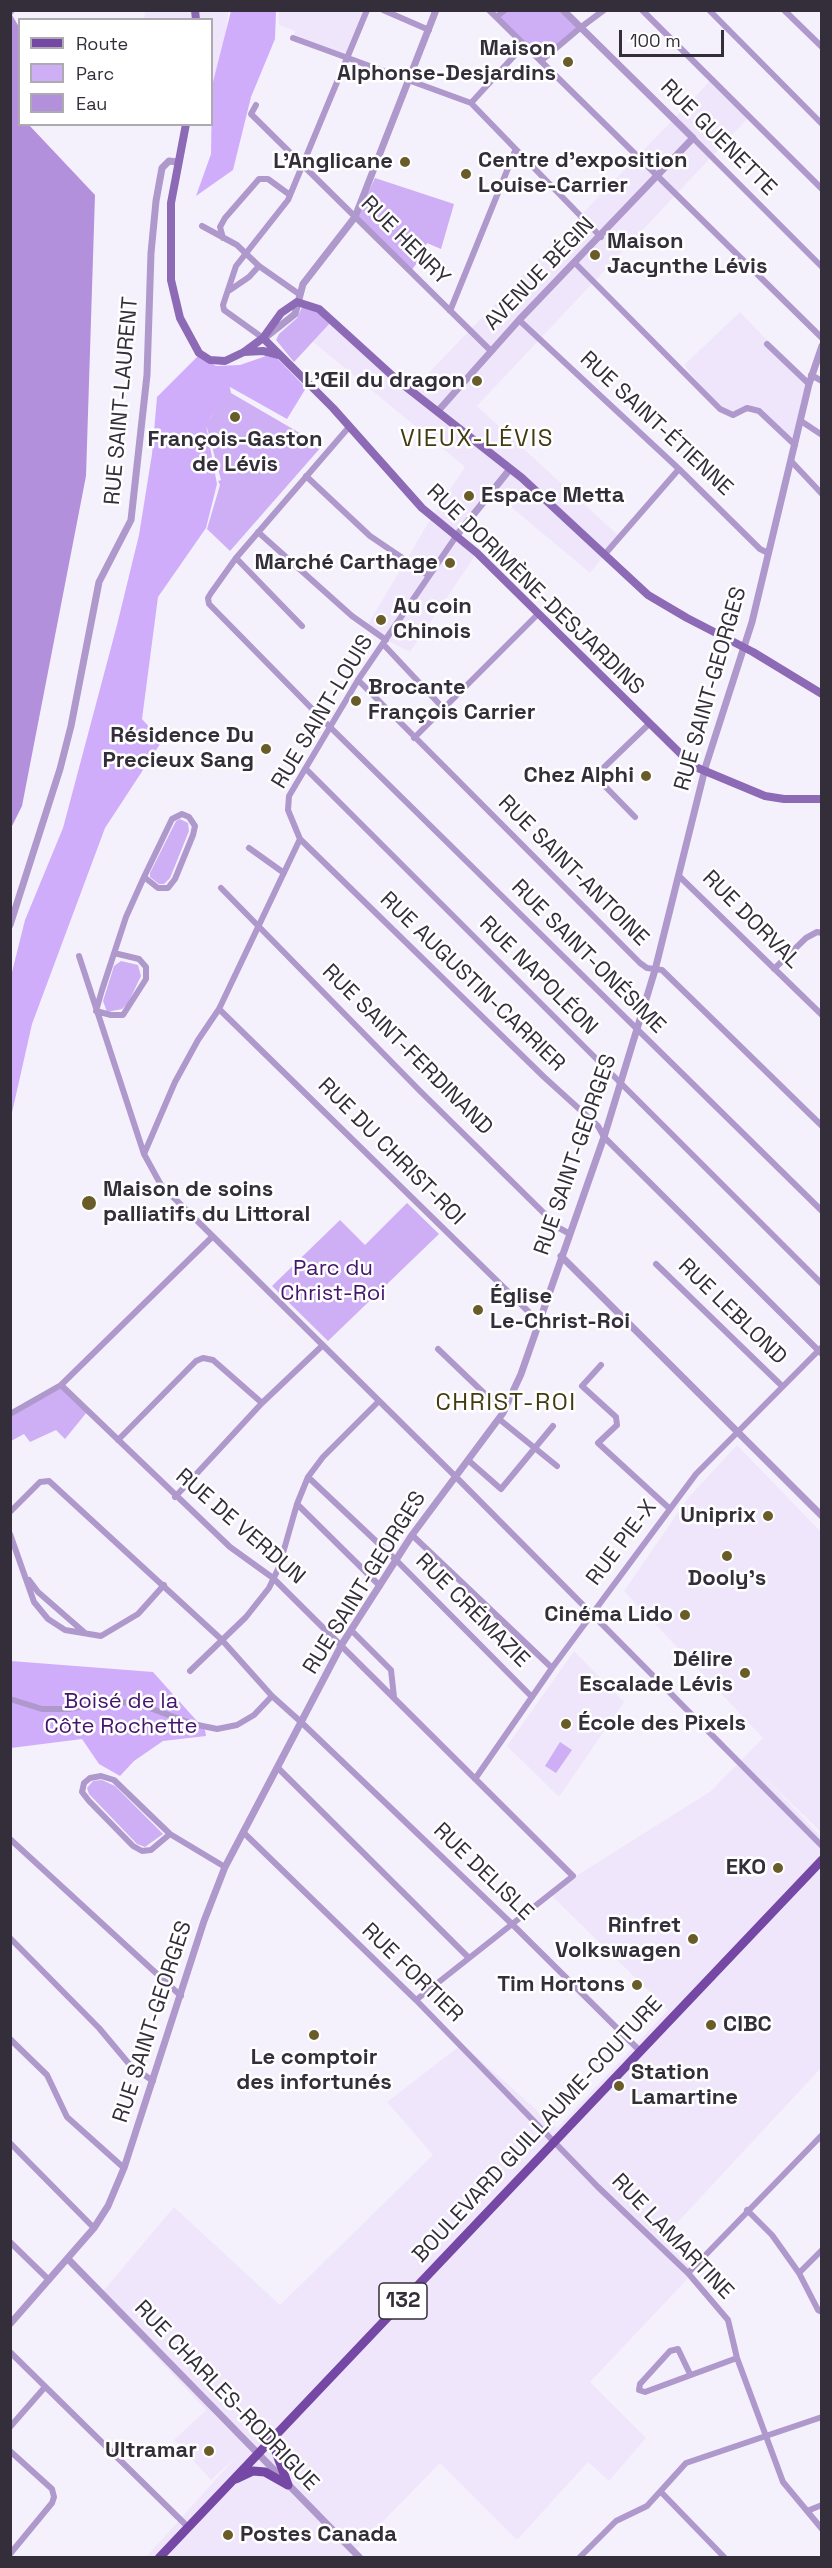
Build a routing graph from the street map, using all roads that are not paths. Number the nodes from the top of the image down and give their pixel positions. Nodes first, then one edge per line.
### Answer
1 (367, 10) edge
2 (383, 10) edge
3 (436, 10) edge
4 (489, 10) edge
5 (505, 10) edge
6 (563, 10) edge
7 (604, 10) edge
8 (642, 10) edge
9 (709, 10) edge
10 (784, 10) edge
11 (496, 17) junction
12 (580, 28) junction
13 (429, 30) junction
14 (293, 38) dead end
15 (524, 45) junction
16 (822, 47) edge
17 (348, 59) junction
18 (541, 62) junction
19 (409, 81) junction
20 (471, 103) junction
21 (256, 105) dead end
22 (822, 124) edge
23 (186, 126) edge
24 (693, 138) junction
25 (515, 151) junction
26 (177, 162) junction
27 (304, 165) junction
28 (658, 176) junction
29 (822, 189) edge
30 (290, 195) junction
31 (355, 217) junction
32 (202, 226) dead end
33 (601, 237) junction
34 (223, 238) junction
35 (245, 252) junction
36 (575, 263) junction
37 (259, 266) junction
38 (822, 267) edge
39 (230, 290) junction
40 (298, 298) junction
41 (450, 310) junction
42 (519, 320) junction
43 (263, 338) junction
44 (822, 338) edge
45 (767, 344) dead end
46 (822, 346) edge
47 (491, 351) junction
48 (244, 352) junction
49 (283, 356) junction
50 (811, 375) junction
51 (822, 381) edge
52 (809, 384) junction
53 (438, 411) junction
54 (801, 421) junction
55 (349, 427) junction
56 (820, 435) edge
57 (822, 442) edge
58 (795, 445) junction
59 (791, 462) junction
60 (510, 469) junction
61 (679, 469) junction
62 (306, 476) junction
63 (822, 495) edge
64 (258, 532) junction
65 (457, 535) junction
66 (605, 554) junction
67 (768, 554) junction
68 (236, 558) junction
69 (429, 576) junction
70 (538, 614) junction
71 (302, 626) dead end
72 (385, 642) junction
73 (744, 648) junction
74 (358, 680) junction
75 (806, 686) junction
76 (822, 694) edge
77 (822, 700) edge
78 (444, 709) junction
79 (649, 724) junction
80 (330, 727) junction
81 (414, 738) junction
82 (306, 770) junction
83 (705, 772) junction
84 (822, 799) edge
85 (635, 817) dead end
86 (300, 839) junction
87 (249, 848) dead end
88 (284, 873) junction
89 (144, 877) junction
90 (680, 877) junction
91 (221, 888) dead end
92 (10, 925) edge
93 (257, 925) junction
94 (822, 933) edge
95 (114, 953) junction
96 (79, 957) dead end
97 (774, 969) junction
98 (655, 970) junction
99 (219, 1008) junction
100 (96, 1011) junction
101 (822, 1015) edge
102 (637, 1031) junction
103 (621, 1086) junction
104 (822, 1126) edge
105 (604, 1137) junction
106 (144, 1154) junction
107 (822, 1211) edge
108 (570, 1234) junction
109 (212, 1237) junction
110 (561, 1256) junction
111 (656, 1264) dead end
112 (822, 1284) edge
113 (538, 1321) junction
114 (323, 1346) junction
115 (438, 1349) dead end
116 (820, 1350) edge
117 (601, 1365) dead end
118 (61, 1385) junction
119 (782, 1386) junction
120 (379, 1401) junction
121 (262, 1403) junction
122 (507, 1405) junction
123 (10, 1414) edge
124 (499, 1419) junction
125 (553, 1426) dead end
126 (736, 1431) junction
127 (118, 1440) junction
128 (535, 1448) junction
129 (468, 1460) junction
130 (557, 1466) dead end
131 (308, 1477) junction
132 (456, 1477) junction
133 (175, 1497) junction
134 (297, 1504) junction
135 (670, 1509) junction
136 (10, 1512) edge
137 (822, 1516) edge
138 (10, 1533) edge
139 (412, 1535) junction
140 (396, 1560) junction
141 (24, 1573) junction
142 (273, 1578) junction
143 (164, 1585) junction
144 (380, 1586) junction
145 (591, 1614) junction
146 (351, 1630) junction
147 (85, 1634) junction
148 (221, 1640) junction
149 (342, 1644) junction
150 (552, 1668) junction
151 (190, 1671) dead end
152 (272, 1696) junction
153 (532, 1696) junction
154 (394, 1697) junction
155 (10, 1699) edge
156 (301, 1722) junction
157 (278, 1767) junction
158 (475, 1779) junction
159 (243, 1832) junction
160 (170, 1834) junction
161 (11, 1841) edge
162 (822, 1846) edge
163 (822, 1860) edge
164 (225, 1867) junction
165 (513, 1925) junction
166 (10, 1938) edge
167 (469, 1958) junction
168 (181, 1996) junction
169 (416, 2000) junction
170 (10, 2039) edge
171 (639, 2050) junction
172 (153, 2081) junction
173 (822, 2135) edge
174 (555, 2142) junction
175 (10, 2143) edge
176 (124, 2169) junction
177 (747, 2210) junction
178 (94, 2228) junction
179 (10, 2242) edge
180 (822, 2250) edge
181 (68, 2259) junction
182 (688, 2273) junction
183 (799, 2273) junction
184 (49, 2280) junction
185 (822, 2312) edge
186 (10, 2324) edge
187 (10, 2352) edge
188 (737, 2358) junction
189 (690, 2374) junction
190 (45, 2387) junction
191 (822, 2417) edge
192 (10, 2427) edge
193 (277, 2433) junction
194 (766, 2437) junction
195 (10, 2451) edge
196 (258, 2453) junction
197 (232, 2481) junction
198 (288, 2485) junction
199 (661, 2492) junction
200 (822, 2505) edge
201 (807, 2511) junction
202 (188, 2527) junction
203 (822, 2529) edge
204 (585, 2551) junction
205 (10, 2554) edge
206 (159, 2558) edge
207 (360, 2558) edge
208 (579, 2558) edge
209 (591, 2558) edge
210 (725, 2558) edge

1 - 17 street
2 - 13 street
3 - 13 street
4 - 11 street
5 - 11 street
6 - 12 street, RUE GUENETTE
7 - 12 street
8 - 29 street
9 - 22 street
10 - 16 street
11 - 15 street
12 - 18 street
12 - 24 street, RUE GUENETTE
13 - 19 street
14 - 17 street
15 - 18 street
15 - 20 street
17 - 19 street
17 - 27 street
18 - 28 street
19 - 20 street
19 - 31 street
20 - 25 street
21 - 27 street, RUE HENRY
23 - 26 main road
24 - 28 street, AVENUE BÉGIN
24 - 38 street, RUE GUENETTE
25 - 33 street
25 - 41 street
26 - 48 main road
26 - 92 street, RUE SAINT-LAURENT
27 - 30 street
27 - 31 street, RUE HENRY
28 - 33 street, AVENUE BÉGIN
28 - 44 street
30 - 34 street
30 - 35 street
31 - 40 street
31 - 41 street, RUE HENRY
32 - 34 street
33 - 36 street, AVENUE BÉGIN
34 - 35 street
35 - 37 street
35 - 39 street
36 - 42 street, AVENUE BÉGIN
36 - 58 street
37 - 39 street
37 - 40 street
39 - 43 street
40 - 43 main road
40 - 53 main road
41 - 47 street, RUE HENRY
42 - 47 street, AVENUE BÉGIN
42 - 61 street, RUE SAINT-ÉTIENNE
43 - 48 main road
43 - 49 main road, RUE DORIMÈNE-DESJARDINS
45 - 52 street
46 - 50 street, RUE SAINT-GEORGES
47 - 53 street, AVENUE BÉGIN
48 - 49 main road
49 - 55 main road, RUE DORIMÈNE-DESJARDINS
50 - 51 street
50 - 52 street, RUE SAINT-GEORGES
52 - 54 street, RUE SAINT-GEORGES
53 - 60 main road
54 - 56 street
54 - 58 street, RUE SAINT-GEORGES
55 - 62 street
55 - 65 main road, RUE DORIMÈNE-DESJARDINS
56 - 57 street
58 - 59 street, RUE SAINT-GEORGES
59 - 63 street
59 - 67 street, RUE SAINT-GEORGES
60 - 65 street, RUE SAINT-LOUIS
60 - 66 main road
61 - 66 street
61 - 67 street, RUE SAINT-ÉTIENNE
62 - 64 street
62 - 69 street
64 - 68 street
64 - 72 street
65 - 69 street, RUE SAINT-LOUIS
65 - 70 main road, RUE DORIMÈNE-DESJARDINS
66 - 73 main road
67 - 73 street, RUE SAINT-GEORGES
68 - 71 street
68 - 80 street, RUE SAINT-ONÉSIME
69 - 72 street, RUE SAINT-LOUIS
70 - 78 street
70 - 79 main road, RUE DORIMÈNE-DESJARDINS
72 - 74 street, RUE SAINT-LOUIS
72 - 78 street
73 - 75 main road
73 - 83 street, RUE SAINT-GEORGES
74 - 80 street, RUE SAINT-LOUIS
74 - 81 street, RUE SAINT-ANTOINE
75 - 76 main road
75 - 77 main road
78 - 81 street
79 - 83 main road, RUE DORIMÈNE-DESJARDINS
79 - 85 street
80 - 82 street, RUE SAINT-LOUIS
80 - 102 street, RUE SAINT-ONÉSIME
81 - 98 street, RUE SAINT-ANTOINE
82 - 86 street, RUE SAINT-LOUIS
82 - 103 street, RUE NAPOLÉON
83 - 84 main road, RUE DORIMÈNE-DESJARDINS
83 - 90 street, RUE SAINT-GEORGES
86 - 88 street
86 - 105 street, RUE AUGUSTIN-CARRIER
87 - 88 street
88 - 93 street
89 - 89 street
89 - 95 street
90 - 97 street, RUE DORVAL
90 - 98 street, RUE SAINT-GEORGES
91 - 93 street, RUE SAINT-FERDINAND
93 - 99 street
93 - 108 street, RUE SAINT-FERDINAND
94 - 97 street
95 - 100 street
95 - 100 street
96 - 100 street
97 - 101 street, RUE DORVAL
98 - 102 street, RUE SAINT-GEORGES
98 - 104 street, RUE SAINT-ANTOINE
99 - 106 street
99 - 113 street, RUE DU CHRIST-ROI
100 - 106 street
102 - 103 street, RUE SAINT-GEORGES
102 - 107 street, RUE SAINT-ONÉSIME
103 - 105 street, RUE SAINT-GEORGES
103 - 112 street, RUE NAPOLÉON
105 - 108 street, RUE SAINT-GEORGES
105 - 116 street, RUE AUGUSTIN-CARRIER
106 - 109 street
108 - 110 street, RUE SAINT-GEORGES
109 - 114 street
109 - 118 street
110 - 113 street, RUE SAINT-GEORGES
110 - 126 street
111 - 119 street, RUE LEBLOND
113 - 122 street, RUE SAINT-GEORGES
114 - 120 street
114 - 121 street
115 - 122 street
116 - 119 street, RUE PIE-X
117 - 135 street
118 - 123 street
118 - 127 street, RUE DE VERDUN
119 - 126 street, RUE PIE-X
120 - 131 street
120 - 132 street
121 - 127 street
121 - 133 street
122 - 124 street, RUE SAINT-GEORGES
124 - 128 street
124 - 129 street, RUE SAINT-GEORGES
125 - 128 street
126 - 135 street, RUE PIE-X
126 - 137 street
127 - 133 street, RUE DE VERDUN
128 - 129 street
128 - 130 street
129 - 132 street, RUE SAINT-GEORGES
131 - 134 street
131 - 140 street, RUE CRÉMAZIE
132 - 139 street, RUE SAINT-GEORGES
132 - 145 street
133 - 142 street, RUE DE VERDUN
134 - 142 street
134 - 144 street
135 - 145 street, RUE PIE-X
136 - 143 street, RUE DELISLE
138 - 141 street
139 - 140 street, RUE SAINT-GEORGES
139 - 150 street
140 - 144 street, RUE SAINT-GEORGES
140 - 153 street, RUE CRÉMAZIE
141 - 147 street
141 - 147 street
142 - 148 street
142 - 149 street, RUE DE VERDUN
143 - 147 street
143 - 148 street, RUE DELISLE
144 - 146 street, RUE SAINT-GEORGES
145 - 150 street, RUE PIE-X
145 - 162 street
146 - 149 street, RUE SAINT-GEORGES
146 - 154 street
148 - 151 street
148 - 152 street, RUE DELISLE
149 - 154 street, RUE DE VERDUN
149 - 156 street, RUE SAINT-GEORGES
150 - 153 street, RUE PIE-X
152 - 155 street
152 - 156 street, RUE DELISLE
153 - 158 street, RUE PIE-X
154 - 158 street, RUE DE VERDUN
156 - 157 street, RUE SAINT-GEORGES
156 - 165 street, RUE DELISLE
157 - 159 street, RUE SAINT-GEORGES
157 - 167 street
158 - 165 street, RUE DE VERDUN
159 - 164 street, RUE SAINT-GEORGES
159 - 169 street, RUE FORTIER
160 - 160 street
160 - 164 street
161 - 168 street
163 - 171 main road, BOULEVARD GUILLAUME-COUTURE / 132
164 - 168 street, RUE SAINT-GEORGES
165 - 167 street
165 - 171 street, RUE DELISLE
166 - 172 street
167 - 169 street
168 - 172 street, RUE SAINT-GEORGES
169 - 174 street, RUE FORTIER
170 - 176 street
171 - 174 main road, BOULEVARD GUILLAUME-COUTURE / 132
172 - 176 street, RUE SAINT-GEORGES
173 - 177 street
174 - 182 street, RUE LAMARTINE
174 - 193 main road, BOULEVARD GUILLAUME-COUTURE / 132
175 - 178 street
176 - 178 street, RUE SAINT-GEORGES
177 - 182 street
177 - 183 street
178 - 181 street, RUE SAINT-GEORGES
179 - 184 street
180 - 183 street
181 - 184 street, RUE SAINT-GEORGES
181 - 196 street, RUE CHARLES-RODRIGUE
182 - 188 street, RUE LAMARTINE
183 - 185 street
184 - 186 street, RUE SAINT-GEORGES
187 - 190 street
188 - 189 street
188 - 194 street, RUE LAMARTINE
189 - 189 street
190 - 192 street
190 - 202 street
191 - 194 street
193 - 196 main road, BOULEVARD GUILLAUME-COUTURE / 132
193 - 198 main road
194 - 199 street
194 - 201 street, RUE LAMARTINE
195 - 205 street
196 - 197 main road, BOULEVARD GUILLAUME-COUTURE / 132
196 - 198 street, RUE CHARLES-RODRIGUE
197 - 198 main road
197 - 202 main road, BOULEVARD GUILLAUME-COUTURE / 132
198 - 207 street, RUE CHARLES-RODRIGUE
199 - 204 street
199 - 210 street
200 - 201 street
201 - 203 street, RUE LAMARTINE
202 - 206 main road, BOULEVARD GUILLAUME-COUTURE / 132
204 - 208 street
204 - 209 street

